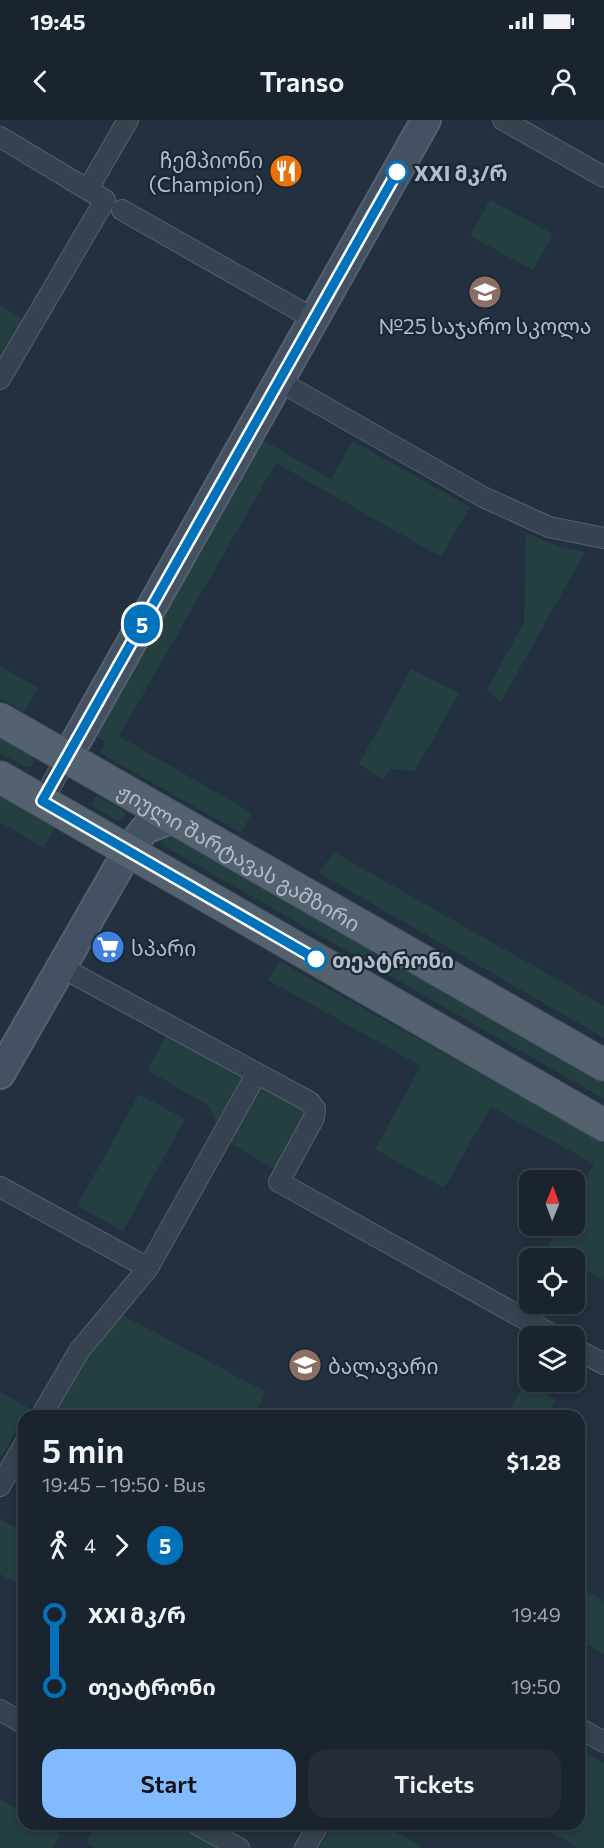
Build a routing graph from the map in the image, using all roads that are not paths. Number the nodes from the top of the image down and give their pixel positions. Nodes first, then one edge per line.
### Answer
1 (128, 120) edge
2 (426, 120) edge
3 (503, 120) edge
4 (0, 137) edge
5 (604, 177) edge
6 (88, 189) junction
7 (122, 210) dead end
8 (314, 319) junction
9 (0, 379) edge
10 (279, 381) junction
11 (604, 538) edge
12 (0, 719) edge
13 (67, 757) junction
14 (0, 777) edge
15 (127, 792) junction
16 (42, 801) junction
17 (173, 818) junction
18 (128, 851) junction
19 (61, 967) junction
20 (604, 1065) edge
21 (257, 1073) junction
22 (0, 1074) edge
23 (604, 1125) edge
24 (0, 1187) edge
25 (148, 1268) junction
26 (537, 1326) edge
27 (585, 1354) edge
28 (604, 1364) edge
29 (45, 1410) edge
30 (18, 1451) edge
31 (5, 1465) edge
32 (0, 1486) edge
33 (0, 1710) edge
34 (18, 1720) edge
35 (585, 1731) edge
36 (604, 1742) edge
37 (206, 1830) edge
38 (316, 1830) edge
39 (238, 1848) edge
40 (305, 1848) edge

1 - 6 street
2 - 8 street
3 - 5 street
4 - 6 street
6 - 9 street
7 - 8 street
8 - 10 street
10 - 11 street
10 - 13 street
12 - 13 main road, ჟიული შარტავას გამზირი
13 - 15 main road, ჟიული შარტავას გამზირი
13 - 16 street
14 - 16 main road
15 - 17 main road, ჟიული შარტავას გამზირი
15 - 18 street
16 - 18 main road
17 - 18 street
17 - 20 main road, ჟიული შარტავას გამზირი
18 - 19 street
18 - 23 main road
19 - 21 street
19 - 22 street
21 - 25 street
21 - 26 street
24 - 25 street
25 - 29 street
27 - 28 street
30 - 31 street
31 - 32 street
33 - 34 street
35 - 36 street
37 - 39 street
38 - 40 street

